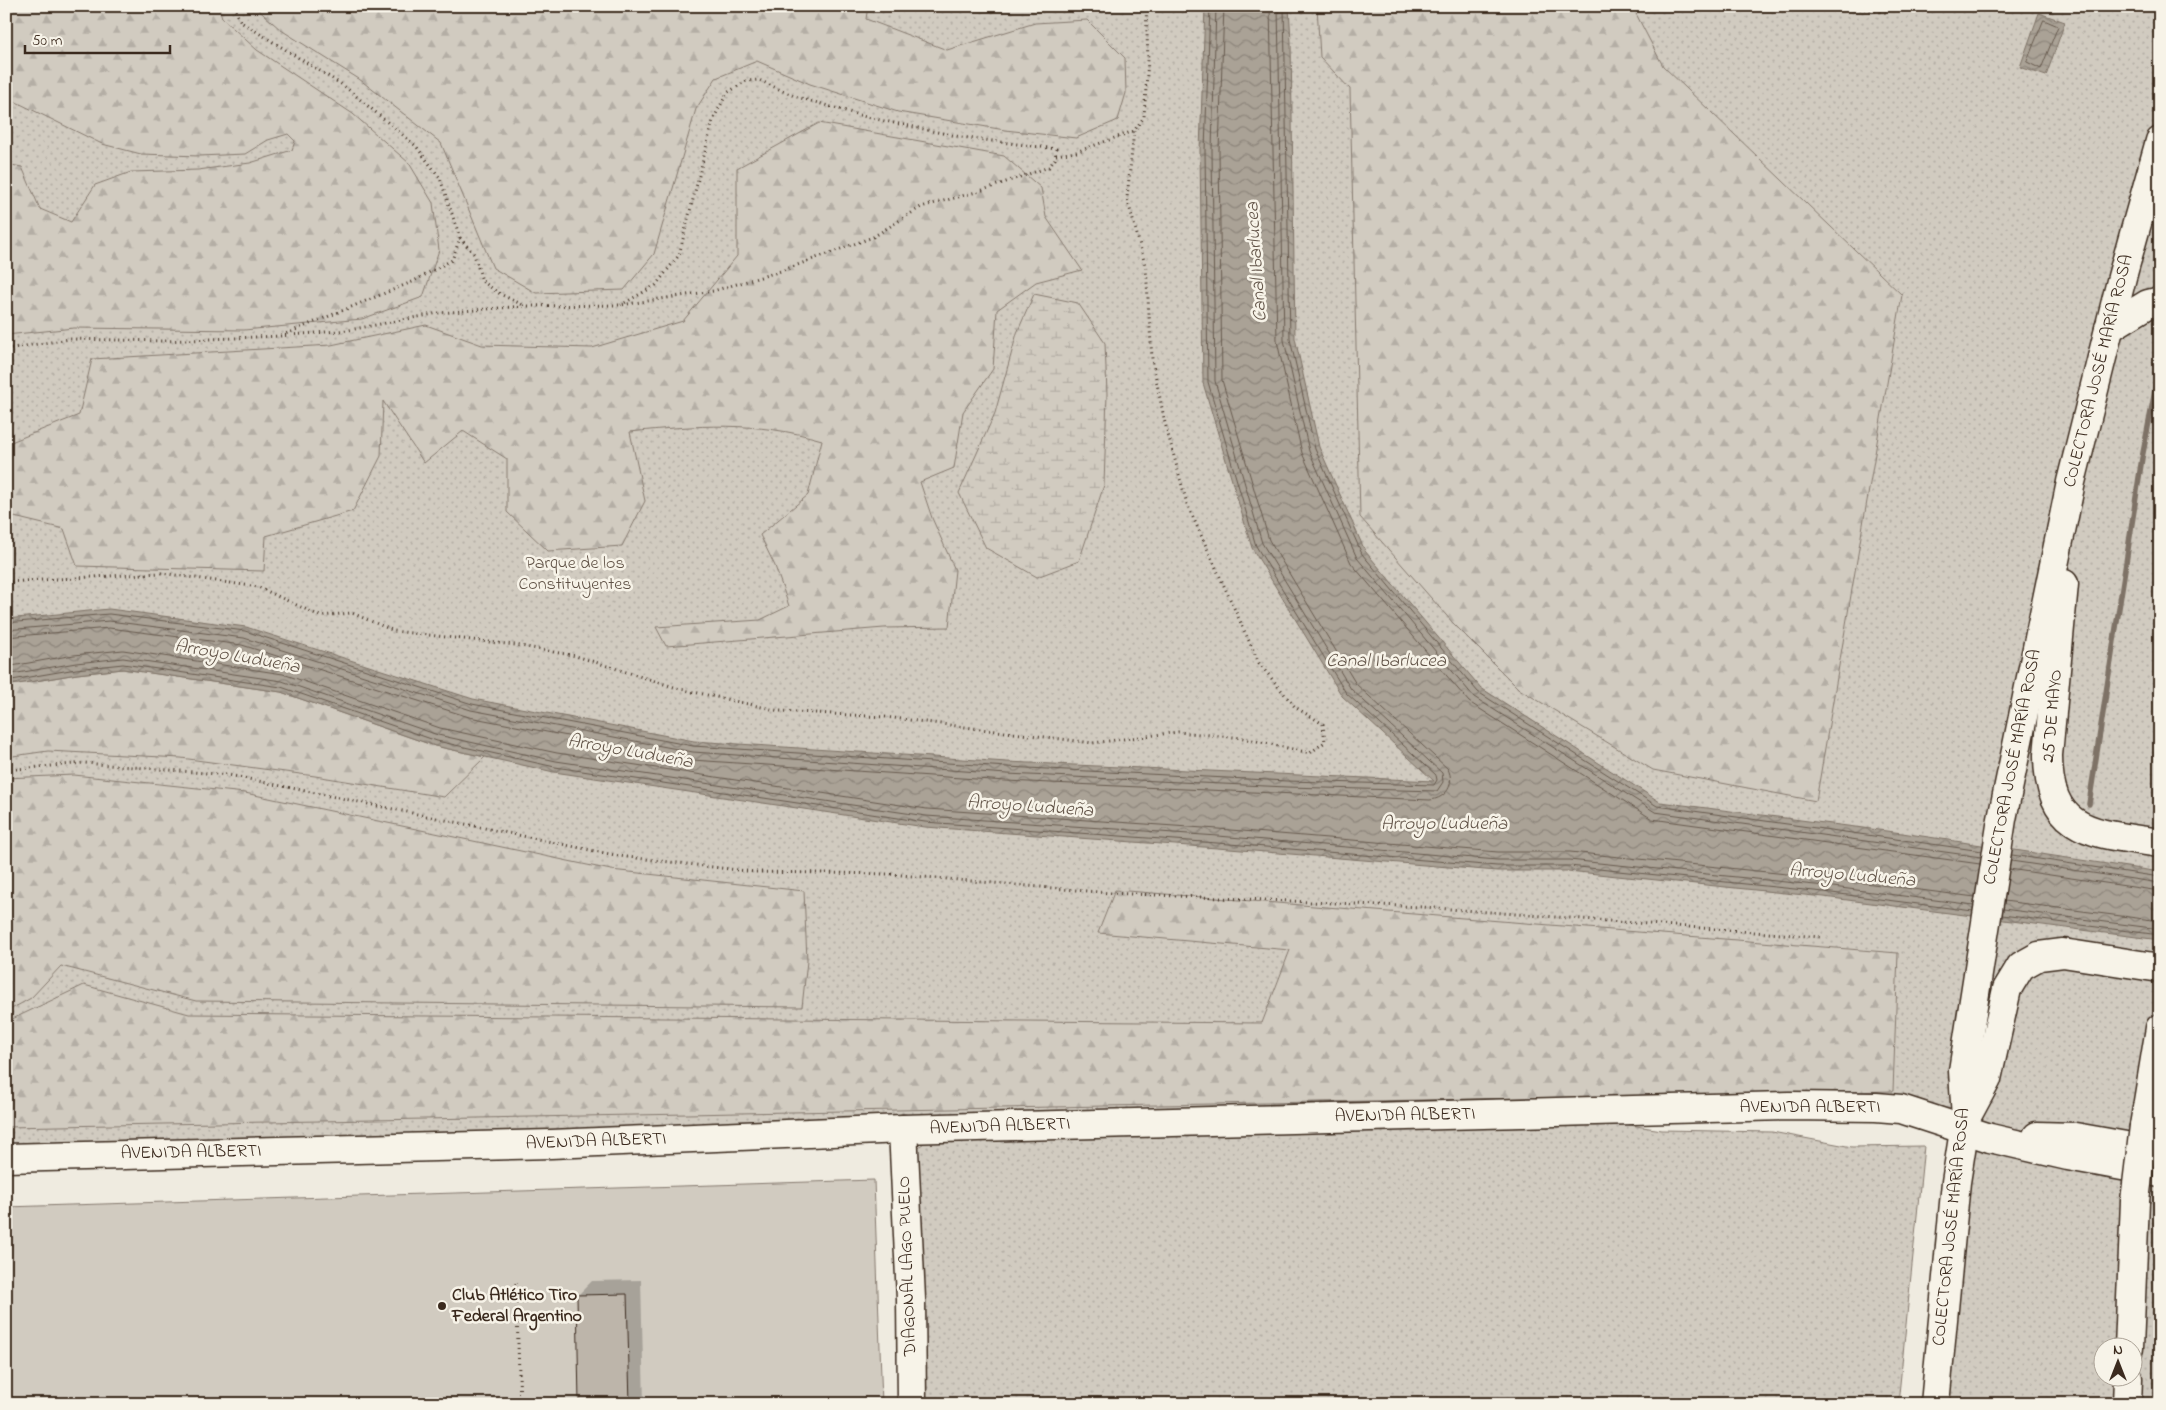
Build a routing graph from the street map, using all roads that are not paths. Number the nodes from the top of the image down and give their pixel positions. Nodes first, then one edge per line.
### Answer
1 (2160, 142) edge
2 (2160, 302) edge
3 (2109, 328) junction
4 (2070, 482) junction
5 (2160, 843) edge
6 (2160, 968) edge
7 (2160, 1028) edge
8 (1964, 1124) junction
9 (903, 1129) junction
10 (1990, 1138) junction
11 (2160, 1152) edge
12 (6, 1158) edge
13 (2160, 1173) edge
14 (2128, 1338) edge
15 (2128, 1388) edge
16 (912, 1404) edge
17 (1936, 1404) edge
18 (2127, 1404) edge

1 - 3 main road, COLECTORA JOSÉ MARÍA ROSA
2 - 3 main road
3 - 4 main road, COLECTORA JOSÉ MARÍA ROSA
4 - 5 main road, 25 DE MAYO
4 - 8 main road, COLECTORA JOSÉ MARÍA ROSA
6 - 8 main road
7 - 14 main road, bridge
8 - 9 main road, AVENIDA ALBERTI
8 - 10 main road, AVENIDA ALBERTI
8 - 17 main road, COLECTORA JOSÉ MARÍA ROSA
9 - 12 main road, AVENIDA ALBERTI
9 - 16 main road, DIAGONAL LAGO PUELO
10 - 11 main road, AVENIDA ALBERTI
10 - 13 main road, AVENIDA ALBERTI
15 - 18 main road

